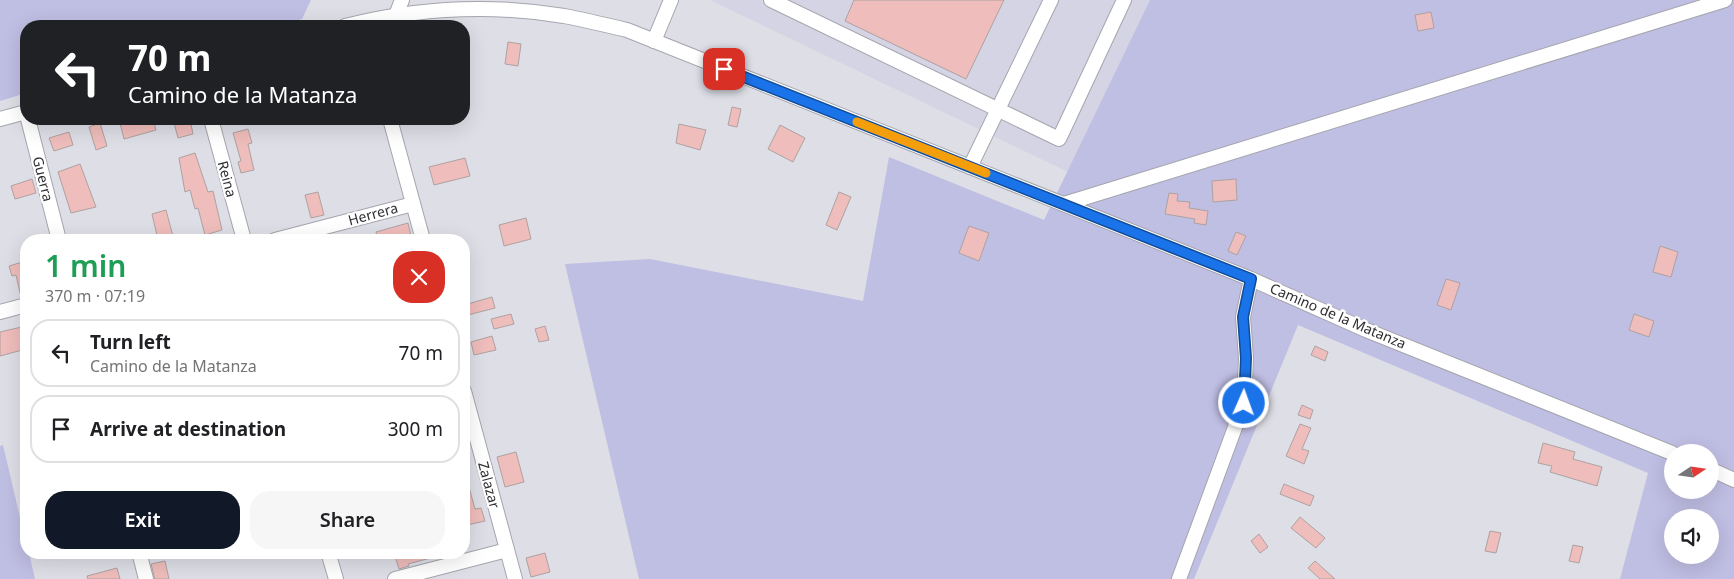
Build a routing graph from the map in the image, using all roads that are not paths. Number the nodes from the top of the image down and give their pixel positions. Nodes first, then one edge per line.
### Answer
1 (402, 0) edge
2 (671, 0) edge
3 (771, 0) edge
4 (1051, 0) edge
5 (1124, 0) edge
6 (1725, 0) edge
7 (1683, 6) edge
8 (396, 15) junction
9 (378, 20) edge
10 (654, 41) junction
11 (998, 109) junction
12 (20, 114) edge
13 (0, 119) edge
14 (30, 125) edge
15 (213, 125) edge
16 (392, 125) edge
17 (970, 167) junction
18 (413, 204) junction
19 (1064, 204) junction
20 (57, 234) edge
21 (242, 234) edge
22 (298, 234) edge
23 (421, 234) edge
24 (1251, 279) junction
25 (20, 307) edge
26 (0, 312) edge
27 (470, 413) edge
28 (1664, 450) edge
29 (1719, 473) edge
30 (1734, 480) edge
31 (507, 550) junction
32 (141, 559) edge
33 (330, 559) edge
34 (146, 579) edge
35 (336, 579) edge
36 (396, 579) edge
37 (515, 579) edge
38 (1179, 579) edge

1 - 8 street
2 - 10 street
3 - 11 street
4 - 11 street
5 - 11 street
6 - 7 street
7 - 19 street
8 - 9 street, Camino de la Matanza
8 - 10 street, Camino de la Matanza
10 - 17 street, Camino de la Matanza
11 - 17 street
12 - 13 street
14 - 20 street, Guerra
15 - 21 street, Reina
16 - 18 street
17 - 19 street, Camino de la Matanza
18 - 22 street, Herrera
18 - 23 street
19 - 24 street, Camino de la Matanza
24 - 28 street, Camino de la Matanza
24 - 38 street
25 - 26 street
27 - 31 street, Zalazar
29 - 30 street
31 - 36 street
31 - 37 street, Zalazar
32 - 34 street
33 - 35 street

